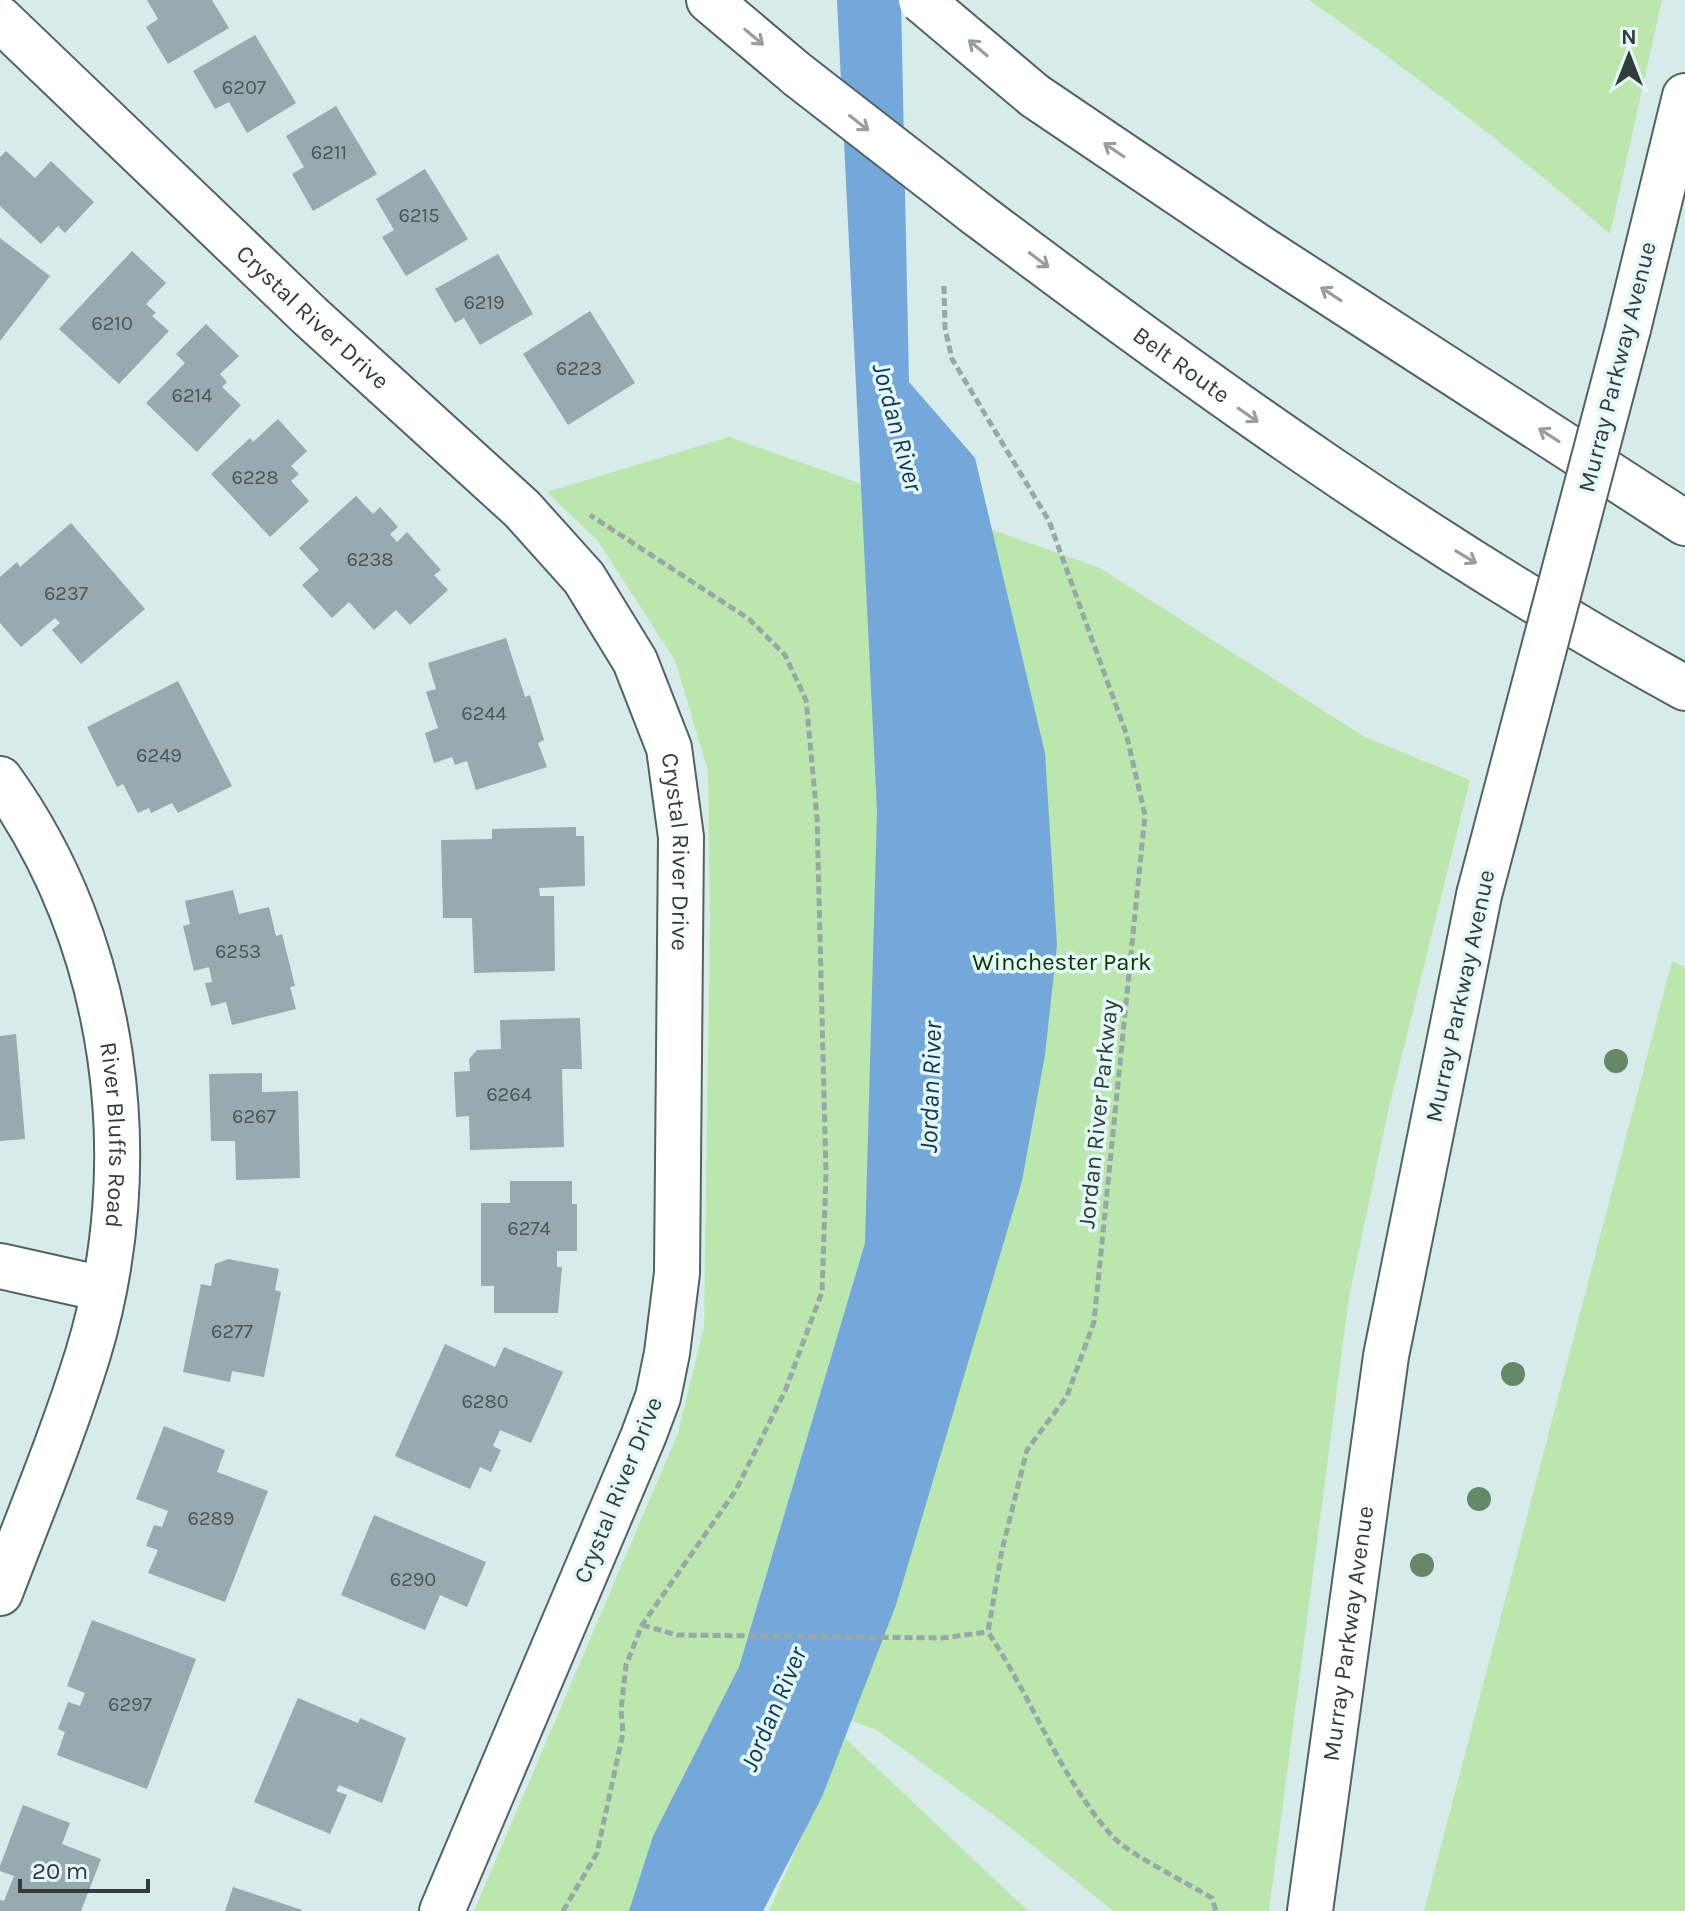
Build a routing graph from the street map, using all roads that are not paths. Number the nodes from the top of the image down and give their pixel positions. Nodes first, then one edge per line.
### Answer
1 (709, 0) edge
2 (921, 0) edge
3 (3, 30) edge
4 (1685, 96) edge
5 (1685, 523) edge
6 (1685, 688) edge
7 (0, 779) edge
8 (0, 1266) edge
9 (103, 1289) junction
10 (0, 1593) edge
11 (442, 1911) edge
12 (1310, 1911) edge

1 -> 6 main road, Belt Route, bridge
5 -> 2 main road, bridge
3 - 11 main road, Crystal River Drive
4 - 12 main road, Murray Parkway Avenue, bridge
7 - 9 main road, River Bluffs Road
8 - 9 main road
9 - 10 main road, River Bluffs Road

